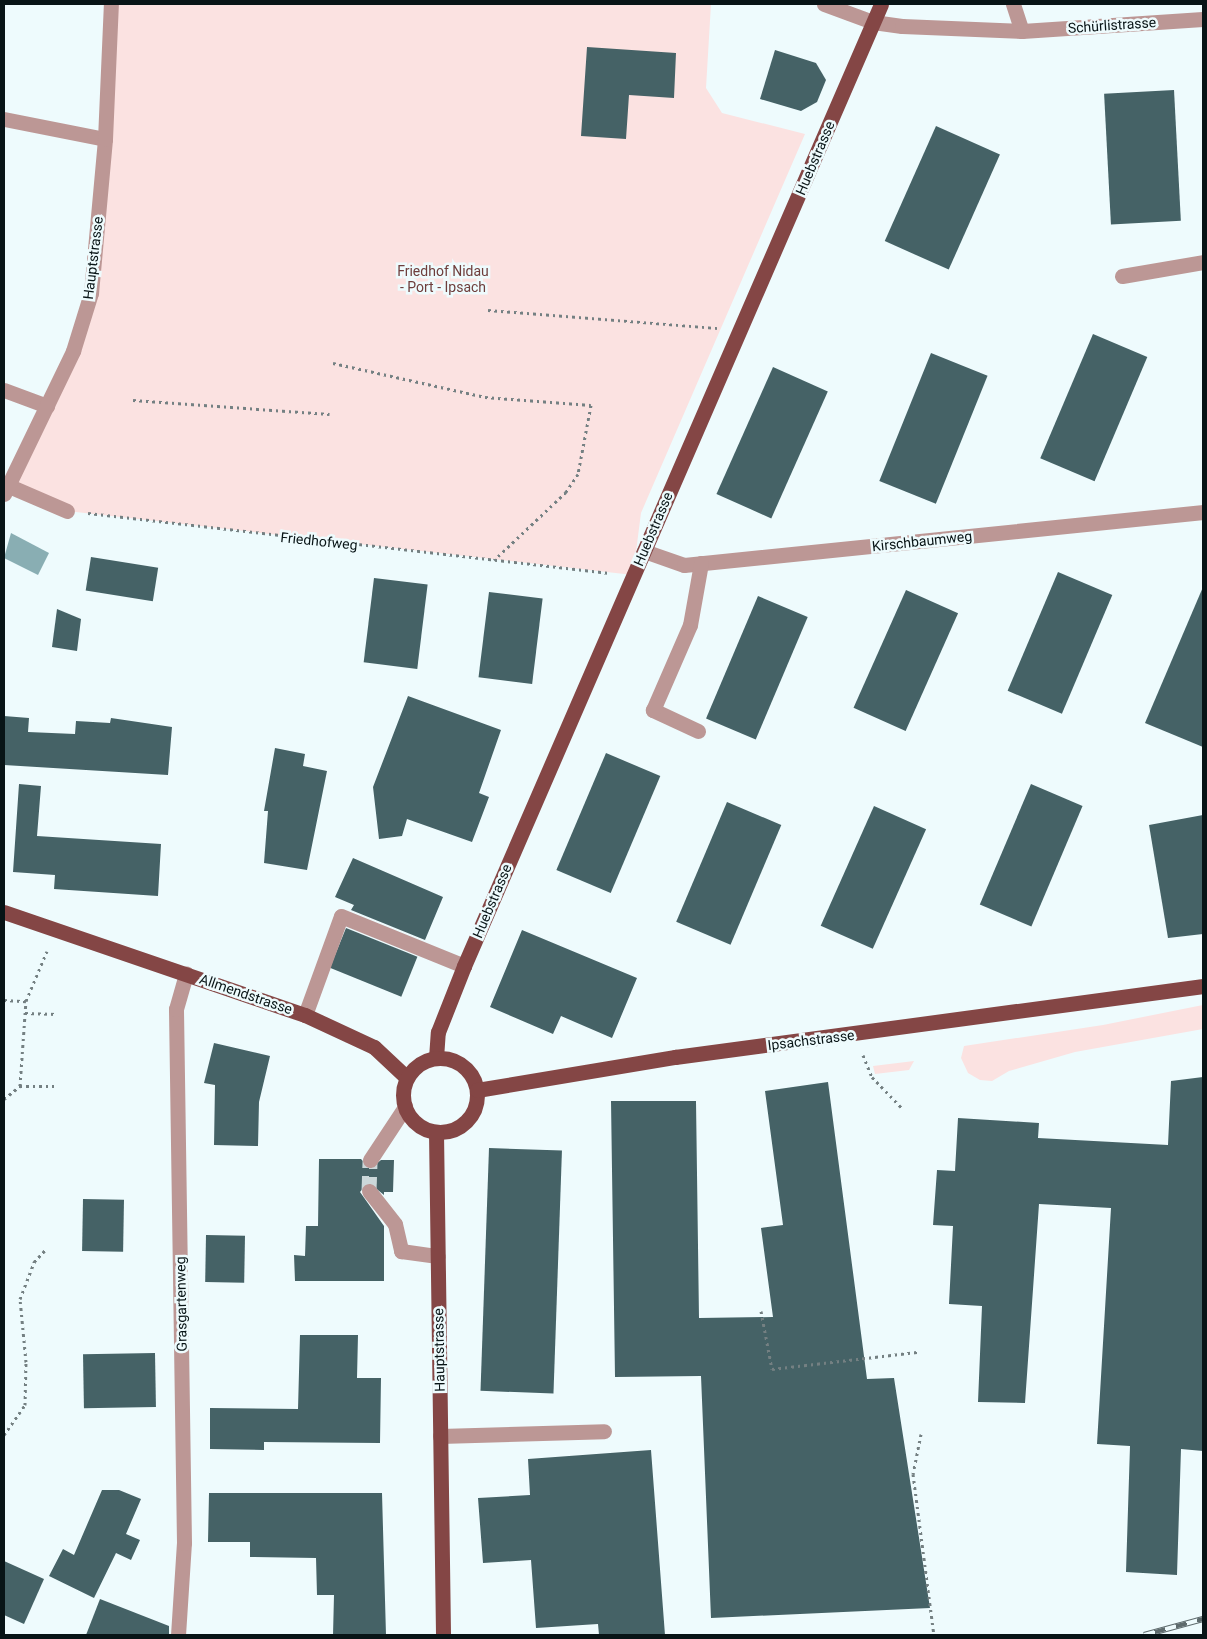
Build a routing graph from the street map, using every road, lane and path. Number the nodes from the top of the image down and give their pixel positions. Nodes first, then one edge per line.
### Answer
1 (111, 4) edge
2 (824, 4) edge
3 (881, 4) edge
4 (1014, 4) edge
5 (1203, 19) edge
6 (873, 22) junction
7 (1022, 30) junction
8 (4, 119) edge
9 (105, 139) junction
10 (1203, 262) edge
11 (1122, 276) dead end
12 (488, 310) dead end
13 (738, 330) junction
14 (333, 363) dead end
15 (4, 390) edge
16 (133, 400) dead end
17 (47, 406) junction
18 (330, 414) dead end
19 (7, 490) edge
20 (67, 511) joint
21 (1203, 512) edge
22 (644, 551) junction
23 (493, 560) junction
24 (701, 563) junction
25 (633, 575) junction
26 (698, 731) dead end
27 (4, 912) edge
28 (48, 948) dead end
29 (464, 966) junction
30 (186, 973) junction
31 (1203, 986) edge
32 (4, 1000) edge
33 (26, 1001) junction
34 (25, 1014) junction
35 (57, 1014) dead end
36 (305, 1015) junction
37 (860, 1034) junction
38 (436, 1058) junction
39 (407, 1078) junction
40 (20, 1086) junction
41 (54, 1086) dead end
42 (477, 1090) junction
43 (4, 1099) edge
44 (405, 1107) junction
45 (900, 1107) dead end
46 (436, 1132) junction
47 (370, 1160) tunnel mouth
48 (369, 1191) tunnel mouth
49 (46, 1248) dead end
50 (438, 1256) junction
51 (761, 1311) dead end
52 (917, 1352) dead end
53 (604, 1431) dead end
54 (921, 1434) dead end
55 (4, 1435) edge
56 (440, 1436) junction
57 (178, 1635) edge
58 (443, 1635) edge
59 (934, 1635) edge

1 - 9 street, Hauptstrasse
2 - 6 street, Schürlistrasse
3 - 6 main road, Huebstrasse
4 - 7 street
5 - 7 street, Schürlistrasse
6 - 7 street, Schürlistrasse
6 - 13 main road, Huebstrasse
8 - 9 street
9 - 17 street, Hauptstrasse
10 - 11 street
12 - 13 path
13 - 22 main road, Huebstrasse
14 - 23 path
15 - 17 street
16 - 18 path
17 - 19 street, Hauptstrasse
19 - 20 street
20 - 23 path, Friedhofweg
21 - 24 street, Kirschbaumweg
22 - 24 street, Kirschbaumweg
22 - 25 main road, Huebstrasse
23 - 25 path, Friedhofweg
24 - 26 street
25 - 29 main road, Huebstrasse
27 - 30 main road, Allmendstrasse
28 - 33 path
29 - 36 street
29 - 38 main road, Huebstrasse
30 - 36 main road, Allmendstrasse
30 - 57 street, Grasgartenweg
31 - 37 main road, Ipsachstrasse
32 - 33 path
33 - 34 path
34 - 35 path
34 - 40 path
36 - 39 main road, Allmendstrasse
37 - 42 main road, Ipsachstrasse
37 - 45 path
38 - 39 main road
38 - 42 main road
39 - 44 main road
40 - 41 path
40 - 43 path
42 - 46 main road
44 - 46 main road
44 - 47 street
46 - 50 main road, Hauptstrasse
48 - 50 street
49 - 55 path
50 - 56 main road, Hauptstrasse
51 - 52 path
53 - 56 street
54 - 59 path
56 - 58 main road, Hauptstrasse

